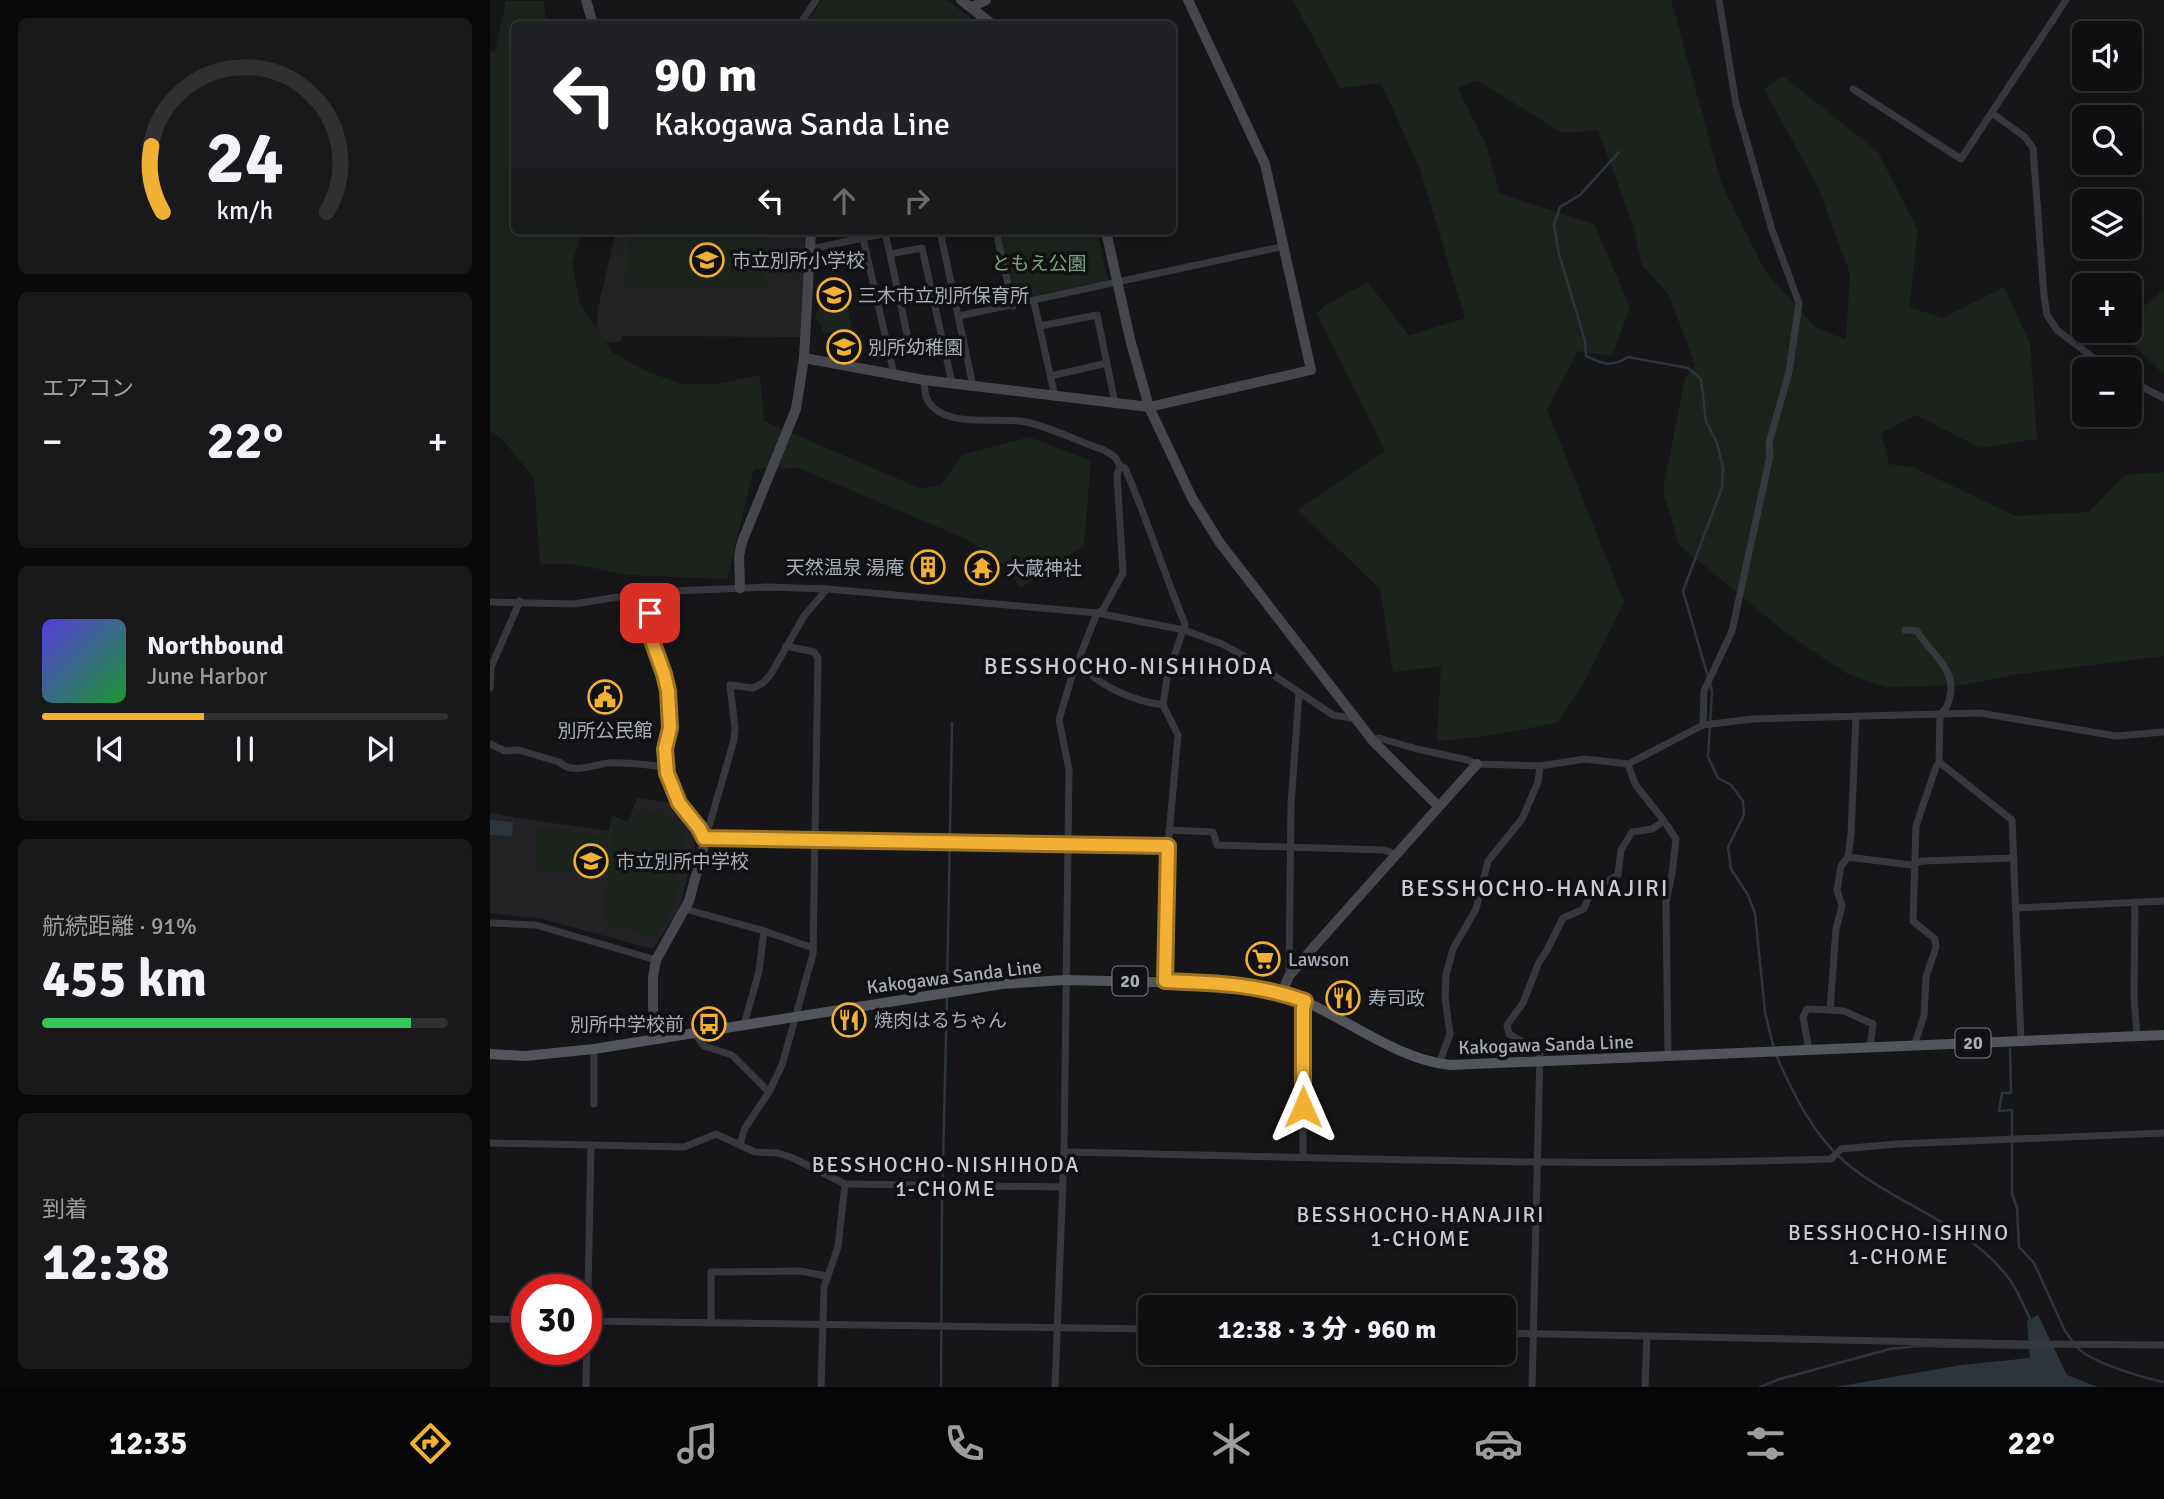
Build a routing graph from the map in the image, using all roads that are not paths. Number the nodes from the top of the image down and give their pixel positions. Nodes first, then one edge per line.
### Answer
1 (586, 0) edge
2 (816, 0) edge
3 (961, 0) edge
4 (986, 0) edge
5 (1188, 0) edge
6 (1719, 0) edge
7 (2066, 0) edge
8 (972, 7) junction
9 (592, 21) edge
10 (802, 21) edge
11 (988, 21) edge
12 (1853, 89) dead end
13 (1992, 113) junction
14 (811, 235) edge
15 (877, 235) edge
16 (891, 235) edge
17 (941, 235) edge
18 (997, 235) edge
19 (1107, 235) edge
20 (863, 238) junction
21 (1285, 246) junction
22 (811, 249) junction
23 (890, 254) junction
24 (1119, 282) junction
25 (1034, 302) junction
26 (1013, 306) junction
27 (959, 316) junction
28 (1040, 326) junction
29 (943, 346) junction
30 (2092, 357) edge
31 (804, 358) junction
32 (1107, 363) junction
33 (894, 374) junction
34 (1051, 376) junction
35 (924, 380) junction
36 (952, 383) junction
37 (973, 386) junction
38 (2142, 387) edge
39 (1055, 397) junction
40 (2164, 398) edge
41 (1115, 403) junction
42 (1149, 407) junction
43 (1120, 466) junction
44 (740, 588) junction
45 (827, 589) junction
46 (650, 592) junction
47 (490, 601) edge
48 (520, 601) junction
49 (1097, 613) junction
50 (1184, 630) junction
51 (1905, 630) dead end
52 (786, 646) junction
53 (1079, 662) junction
54 (490, 688) edge
55 (1299, 693) junction
56 (1163, 705) junction
57 (1940, 714) junction
58 (1856, 716) junction
59 (1356, 719) junction
60 (1703, 725) junction
61 (2164, 732) edge
62 (1373, 741) junction
63 (490, 744) edge
64 (1939, 762) junction
65 (1477, 764) junction
66 (1628, 764) junction
67 (1541, 766) junction
68 (666, 767) junction
69 (1438, 806) junction
70 (1664, 821) junction
71 (1169, 830) junction
72 (704, 838) junction
73 (815, 839) junction
74 (1069, 844) junction
75 (1168, 846) junction
76 (1290, 848) junction
77 (1396, 854) junction
78 (1848, 857) junction
79 (2014, 858) junction
80 (1916, 862) junction
81 (2164, 901) edge
82 (2134, 902) junction
83 (2016, 908) junction
84 (685, 909) junction
85 (490, 923) edge
86 (764, 931) junction
87 (813, 948) junction
88 (656, 960) junction
89 (1289, 976) junction
90 (1065, 980) junction
91 (1165, 981) junction
92 (1282, 993) junction
93 (1305, 1001) junction
94 (1830, 1010) junction
95 (795, 1016) junction
96 (744, 1025) junction
97 (694, 1033) junction
98 (2164, 1035) edge
99 (2137, 1036) junction
100 (658, 1038) junction
101 (2021, 1041) junction
102 (1914, 1045) junction
103 (1870, 1048) junction
104 (594, 1049) junction
105 (1809, 1050) junction
106 (490, 1054) edge
107 (1668, 1057) junction
108 (1540, 1060) junction
109 (1439, 1064) junction
110 (769, 1092) junction
111 (594, 1104) dead end
112 (2164, 1133) edge
113 (490, 1143) edge
114 (740, 1144) junction
115 (591, 1145) junction
116 (1064, 1152) junction
117 (1303, 1156) junction
118 (1538, 1161) junction
119 (845, 1184) junction
120 (1063, 1186) junction
121 (588, 1274) edge
122 (826, 1276) junction
123 (490, 1319) edge
124 (511, 1320) edge
125 (602, 1321) edge
126 (711, 1323) junction
127 (822, 1324) junction
128 (1057, 1329) junction
129 (1138, 1329) edge
130 (1516, 1333) edge
131 (1535, 1333) junction
132 (1647, 1336) junction
133 (2164, 1345) edge
134 (586, 1365) edge
135 (586, 1387) edge
136 (821, 1387) edge
137 (1055, 1387) edge
138 (1532, 1387) edge
139 (1645, 1387) edge

1 - 9 street
2 - 10 street
3 - 8 street
4 - 8 street
5 - 21 street
6 - 60 street
7 - 13 street
8 - 11 street
12 - 13 street
13 - 30 street
14 - 22 street
15 - 20 street
16 - 23 street
17 - 27 street
18 - 26 street
19 - 24 street
20 - 22 street
20 - 33 street
21 - 24 street
21 - 42 street
22 - 31 street
23 - 29 street
23 - 29 street
24 - 25 street
24 - 42 street
25 - 26 street
25 - 28 street
26 - 27 street
27 - 37 street
28 - 32 street
28 - 34 street
29 - 36 street
31 - 33 street
31 - 44 street
32 - 34 street
32 - 41 street
33 - 35 street
34 - 39 street
35 - 36 street
35 - 43 street
36 - 37 street
37 - 39 street
38 - 40 street
39 - 41 street
41 - 42 street
42 - 59 street
43 - 49 street
43 - 50 street
44 - 45 street
44 - 46 street
45 - 49 street
45 - 52 street
46 - 48 street
46 - 68 street
47 - 48 street
48 - 54 street
49 - 50 street
49 - 53 street
50 - 55 street
50 - 56 street
51 - 57 street
52 - 72 street
52 - 73 street
53 - 56 street
53 - 74 street
55 - 59 street
55 - 76 street
56 - 71 street
57 - 58 street
57 - 61 street
57 - 64 street
58 - 60 street
58 - 78 street
59 - 62 street
60 - 66 street
62 - 65 street
62 - 69 street
63 - 68 street
64 - 79 street
64 - 80 street
65 - 67 street
65 - 69 street
66 - 67 street
66 - 70 street
67 - 109 street
68 - 72 street
69 - 77 street
70 - 107 street
70 - 108 street
71 - 75 street
71 - 76 street
72 - 73 street
72 - 84 street
73 - 74 street
73 - 87 street
74 - 75 street
74 - 90 street
75 - 91 street
76 - 77 street
76 - 89 street
77 - 89 street
78 - 80 street
78 - 94 street
79 - 80 street
79 - 83 street
80 - 102 street
81 - 82 street
82 - 83 street
82 - 99 street
83 - 101 street
84 - 86 street
84 - 88 street
85 - 88 street
86 - 87 street
86 - 96 street
87 - 95 street
88 - 100 street
89 - 92 street
90 - 91 main road, Kakogawa Sanda Line / 20
90 - 95 main road, Kakogawa Sanda Line / 20
90 - 116 street
91 - 92 main road, Kakogawa Sanda Line / 20
92 - 93 main road, Kakogawa Sanda Line / 20
93 - 109 main road, Kakogawa Sanda Line / 20
93 - 117 street
94 - 103 street
94 - 105 street
95 - 96 main road, Kakogawa Sanda Line / 20
95 - 110 street
96 - 97 main road, Kakogawa Sanda Line / 20
97 - 100 main road, Kakogawa Sanda Line / 20
97 - 110 street
98 - 99 main road, Kakogawa Sanda Line / 20
99 - 101 main road, Kakogawa Sanda Line / 20
100 - 104 main road, Kakogawa Sanda Line / 20
101 - 102 main road, Kakogawa Sanda Line / 20
102 - 103 main road, Kakogawa Sanda Line / 20
103 - 105 main road, Kakogawa Sanda Line / 20
104 - 106 main road, Kakogawa Sanda Line / 20
104 - 111 street
105 - 107 main road, Kakogawa Sanda Line / 20
107 - 108 main road, Kakogawa Sanda Line / 20
108 - 109 main road, Kakogawa Sanda Line / 20
108 - 118 street
110 - 114 street
112 - 118 street
113 - 115 street
114 - 115 street
114 - 119 street
115 - 121 street
116 - 117 street
116 - 120 street
117 - 118 street
118 - 131 street
119 - 120 street
119 - 122 street
120 - 128 street
122 - 126 street
122 - 127 street
123 - 124 street
125 - 126 street
126 - 127 street
127 - 128 street
127 - 136 street
128 - 129 street
128 - 137 street
130 - 131 street
131 - 132 street
131 - 138 street
132 - 133 street
132 - 139 street
134 - 135 street

